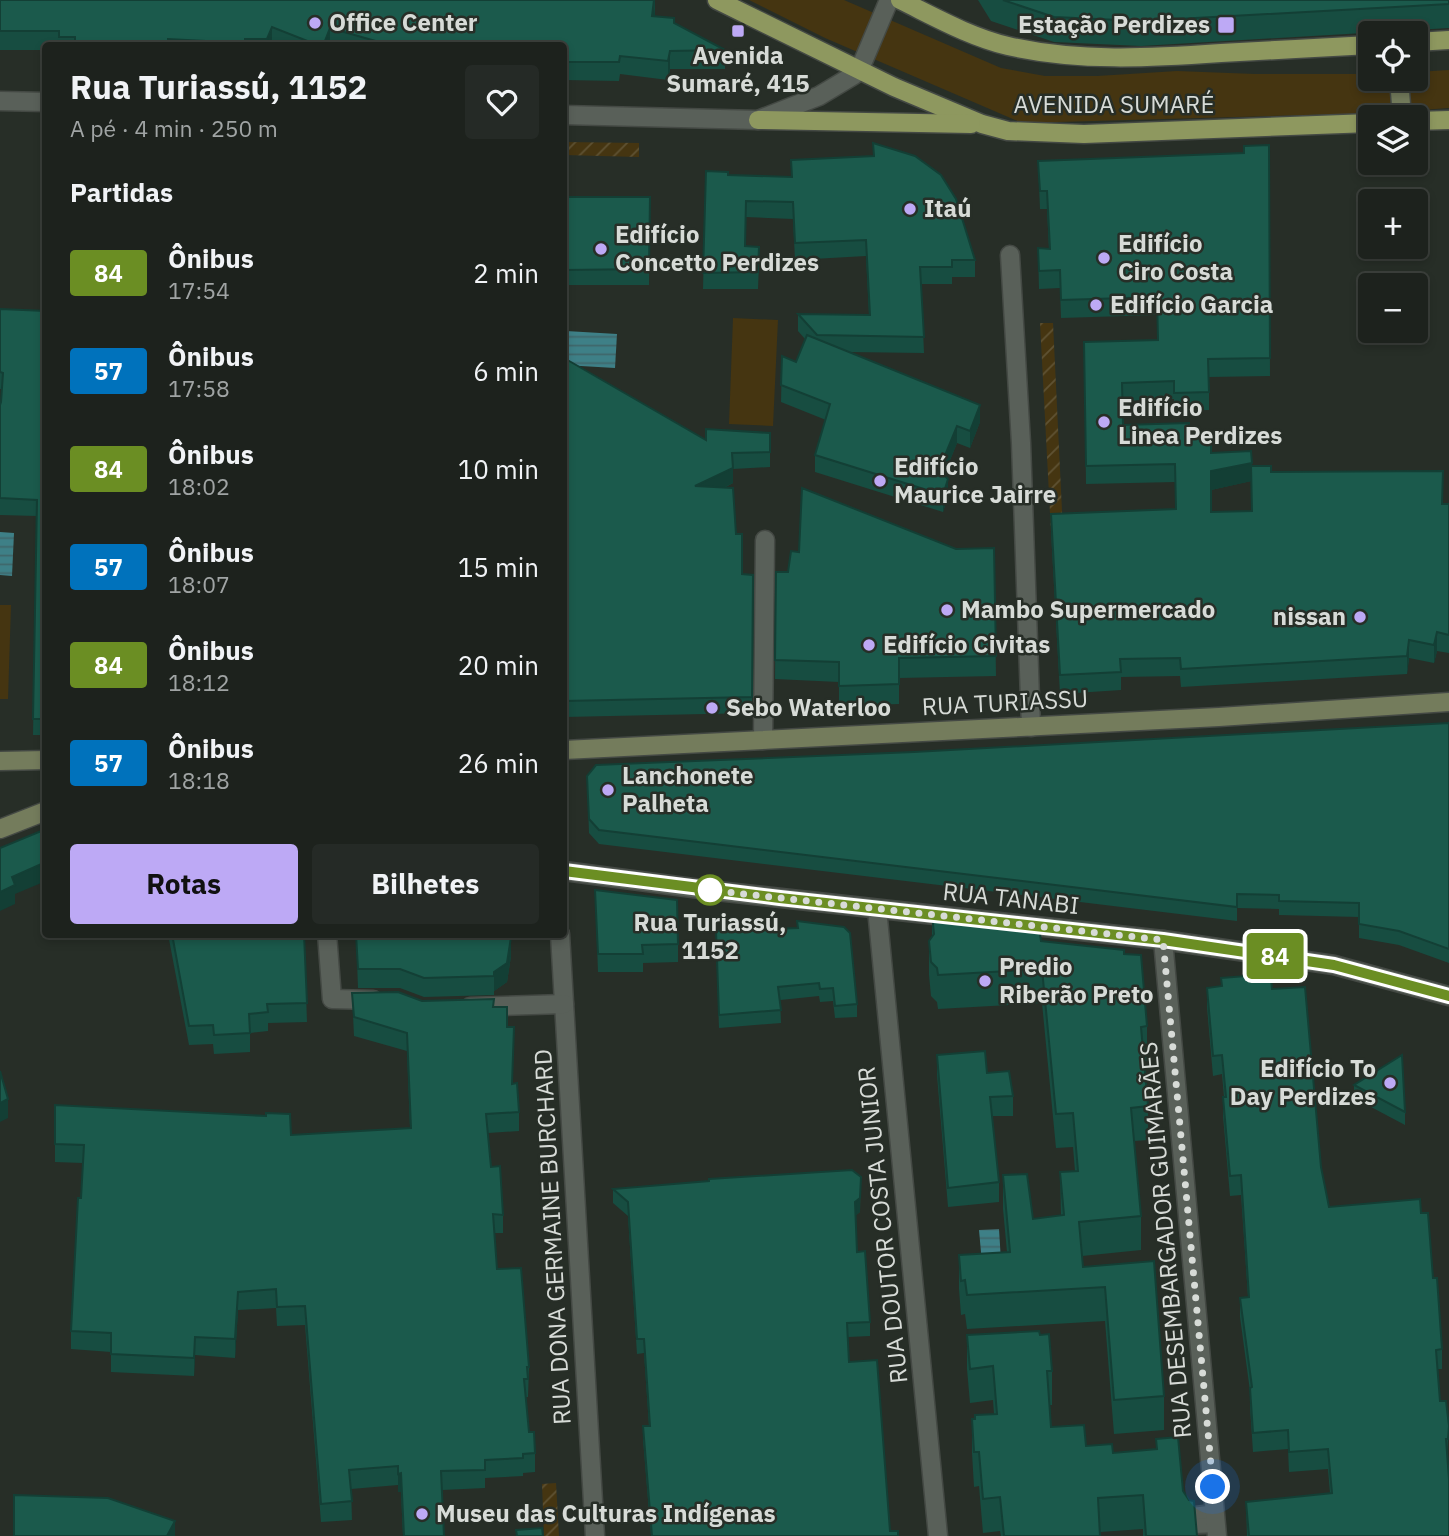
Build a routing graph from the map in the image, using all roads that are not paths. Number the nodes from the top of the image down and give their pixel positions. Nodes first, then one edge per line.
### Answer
1 (717, 0) edge
2 (889, 0) edge
3 (900, 0) edge
4 (1449, 40) edge
5 (1428, 41) edge
6 (1358, 46) edge
7 (859, 69) junction
8 (0, 101) edge
9 (42, 102) edge
10 (567, 115) edge
11 (758, 120) junction
12 (1449, 120) edge
13 (1428, 121) edge
14 (1358, 123) edge
15 (982, 124) junction
16 (1010, 255) dead end
17 (765, 540) dead end
18 (1449, 702) edge
19 (1031, 727) junction
20 (763, 740) junction
21 (567, 750) edge
22 (42, 760) edge
23 (0, 761) edge
24 (42, 813) edge
25 (0, 829) edge
26 (567, 871) edge
27 (877, 909) junction
28 (327, 938) edge
29 (560, 938) edge
30 (1163, 940) junction
31 (1449, 996) edge
32 (387, 1000) edge
33 (564, 1004) junction
34 (448, 1007) edge
35 (1193, 1520) edge
36 (1217, 1524) edge
37 (595, 1536) edge
38 (938, 1536) edge

1 - 7 main road, AVENIDA SUMARÉ
2 - 7 street
3 - 6 main road, AVENIDA SUMARÉ
4 - 5 main road
7 - 11 street
7 - 15 main road, AVENIDA SUMARÉ
8 - 9 street
10 - 11 street
11 - 15 main road
12 - 13 main road
14 - 15 main road, AVENIDA SUMARÉ
16 - 19 street
17 - 20 street
18 - 19 street, RUA TURIASSU
19 - 20 street, RUA TURIASSU
20 - 21 street, RUA TURIASSU
22 - 23 street
24 - 25 street
26 - 27 street, RUA TANABI
27 - 30 street, RUA TANABI
27 - 38 street, RUA DOUTOR COSTA JUNIOR
28 - 32 street
29 - 33 street, RUA DONA GERMAINE BURCHARD
30 - 31 street, RUA TANABI
30 - 36 street, RUA DESEMBARGADOR GUIMARÃES
33 - 34 street
33 - 37 street, RUA DONA GERMAINE BURCHARD
35 - 36 lane

